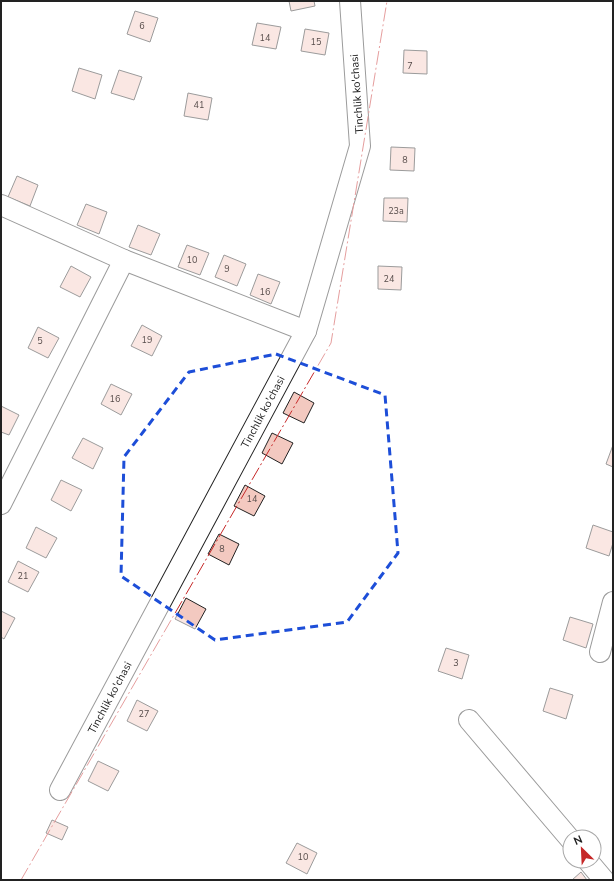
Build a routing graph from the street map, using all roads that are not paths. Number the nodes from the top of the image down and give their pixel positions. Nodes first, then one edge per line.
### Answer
1 (350, 1) edge
2 (1, 205) edge
3 (124, 260) junction
4 (306, 331) junction
5 (1, 504) edge
6 (613, 602) edge
7 (600, 652) dead end
8 (469, 720) dead end
9 (60, 790) dead end
10 (562, 830) edge
11 (595, 869) edge
12 (604, 880) edge

1 - 4 street, Tinchlik ko'chasi
2 - 3 street
3 - 4 street
3 - 5 street
4 - 9 street, Tinchlik ko'chasi
6 - 7 street
8 - 10 street
11 - 12 street

